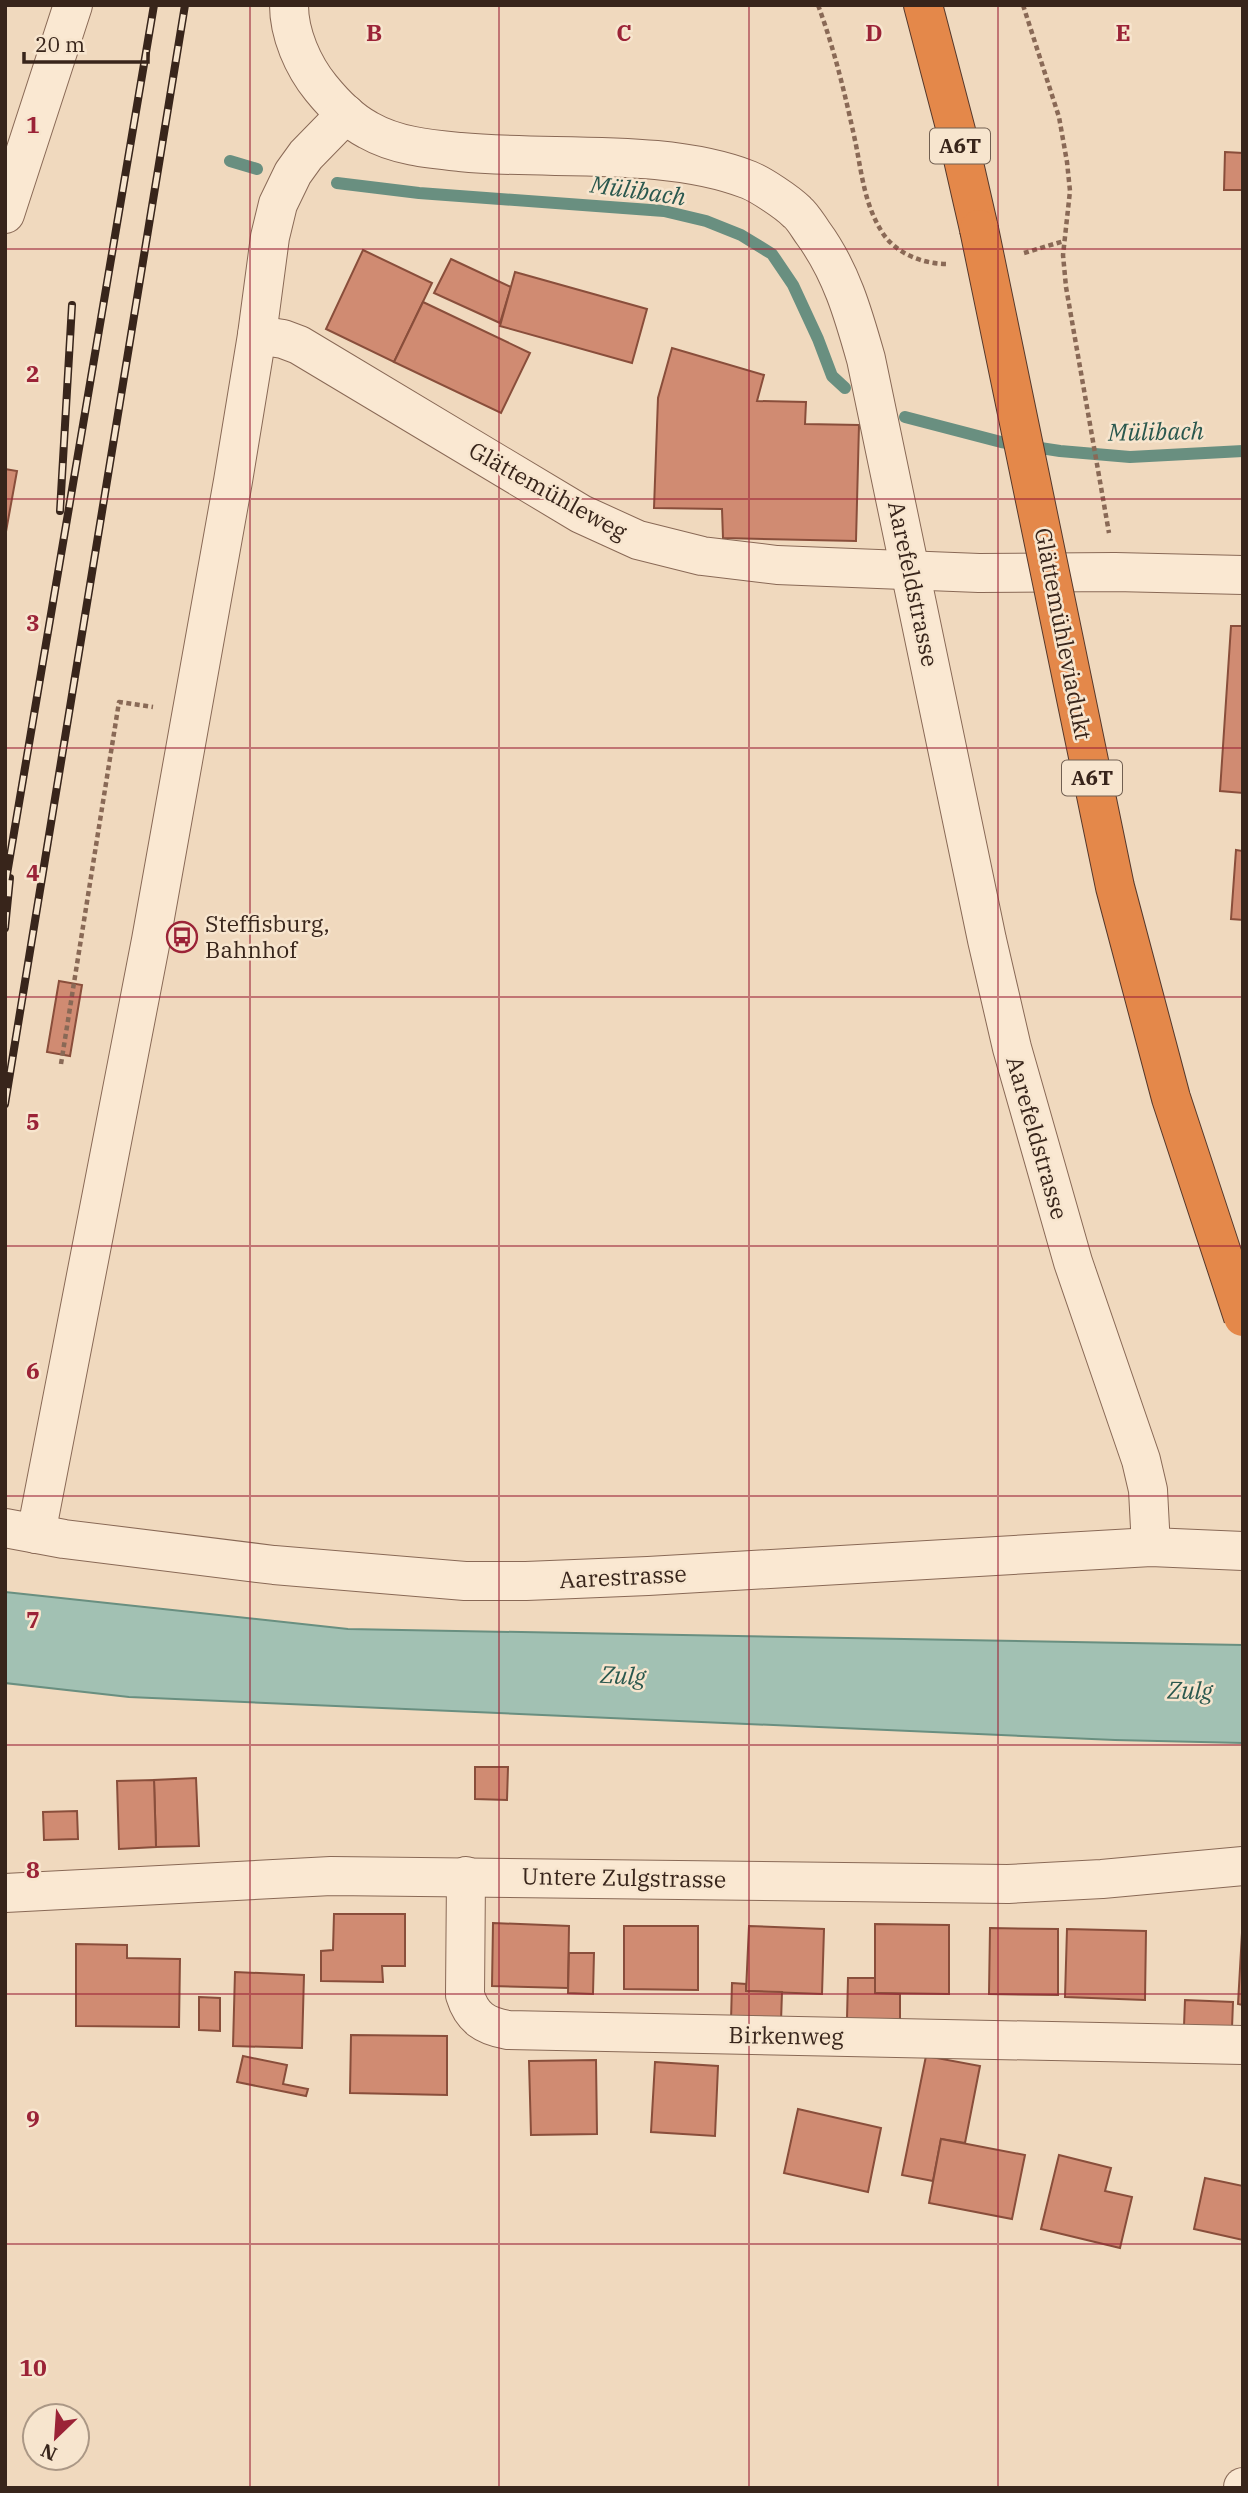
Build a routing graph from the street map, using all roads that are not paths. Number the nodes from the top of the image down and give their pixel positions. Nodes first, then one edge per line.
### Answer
1 (73, 5) edge
2 (289, 5) edge
3 (923, 5) edge
4 (345, 114) junction
5 (7, 202) edge
6 (257, 335) junction
7 (911, 570) junction
8 (1243, 575) edge
9 (1243, 1317) edge
10 (21, 1531) edge
11 (1151, 1547) junction
12 (1243, 1551) edge
13 (1243, 1866) edge
14 (466, 1876) junction
15 (5, 1893) edge
16 (1243, 2045) edge

1 - 5 street
2 - 4 street, Aarefeldstrasse
3 - 9 highway, Glättemühleviadukt / A6T, bridge
4 - 6 street
4 - 7 street, Aarefeldstrasse
6 - 7 street, Glättemühleweg
6 - 10 street
7 - 8 street, Glättemühleweg
7 - 11 street, Aarefeldstrasse
10 - 11 street, Aarestrasse
11 - 12 street, Aarestrasse
13 - 14 street, Untere Zulgstrasse
14 - 15 street, Untere Zulgstrasse
14 - 16 street, Birkenweg

